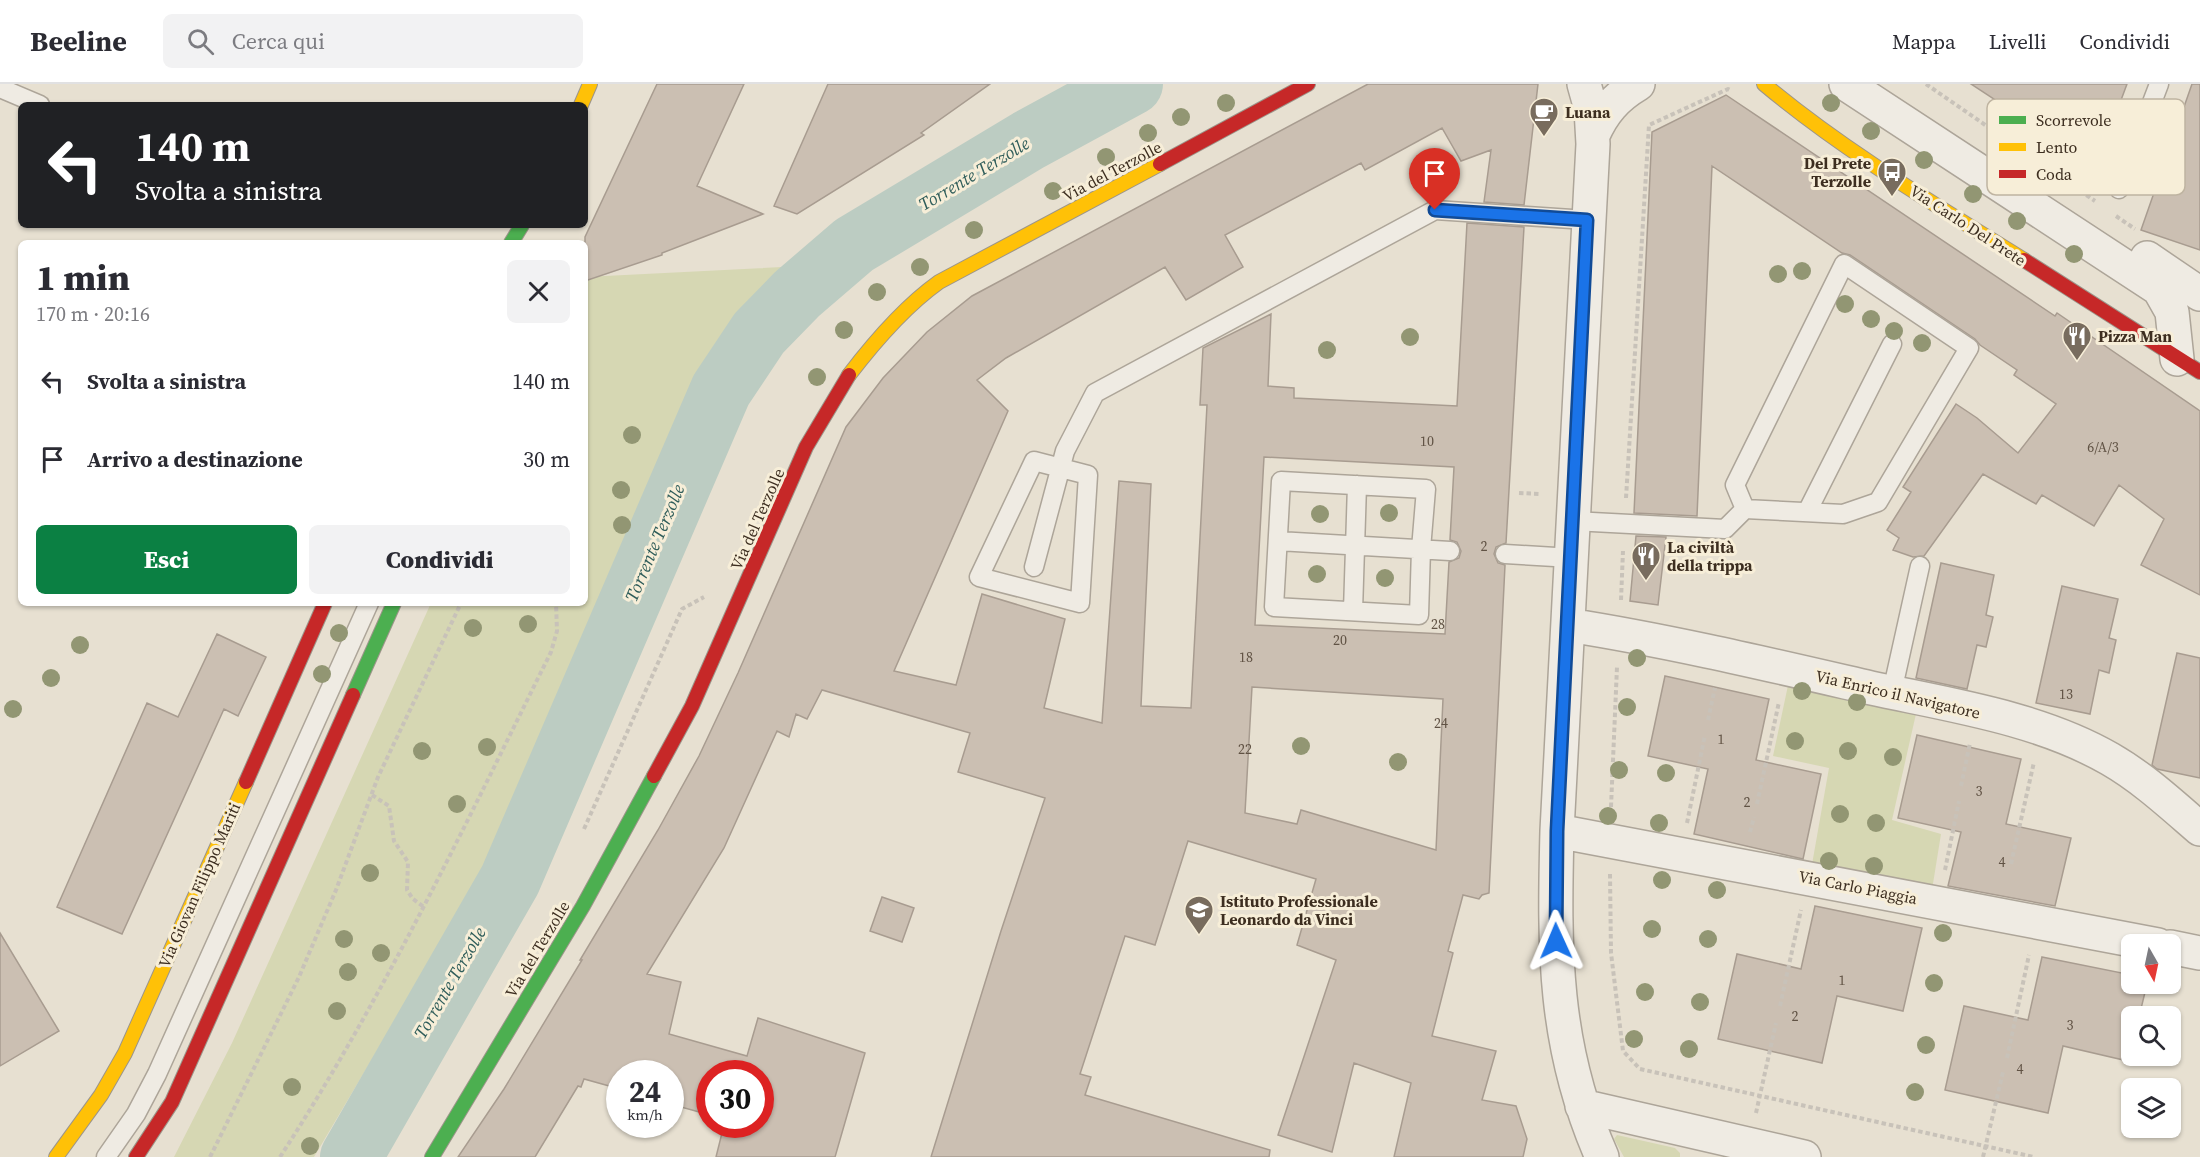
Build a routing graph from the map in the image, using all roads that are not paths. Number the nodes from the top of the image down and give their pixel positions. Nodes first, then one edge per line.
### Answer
1 (590, 84) edge
2 (1308, 84) edge
3 (1638, 84) edge
4 (1764, 84) edge
5 (1846, 84) edge
6 (1886, 84) edge
7 (2159, 84) edge
8 (0, 88) edge
9 (2153, 99) edge
10 (33, 102) edge
11 (582, 102) edge
12 (1589, 109) edge
13 (1987, 152) edge
14 (1987, 176) edge
15 (2015, 195) edge
16 (2052, 195) edge
17 (1587, 220) junction
18 (2200, 294) edge
19 (1892, 344) dead end
20 (2189, 365) edge
21 (1061, 467) junction
22 (1357, 485) junction
23 (1745, 509) junction
24 (1807, 512) junction
25 (1573, 521) junction
26 (1278, 541) junction
27 (1355, 546) junction
28 (1421, 549) junction
29 (1450, 551) dead end
30 (1505, 554) dead end
31 (1572, 558) junction
32 (1920, 566) dead end
33 (1034, 567) dead end
34 (324, 606) edge
35 (368, 606) edge
36 (393, 606) edge
37 (1353, 611) junction
38 (1568, 625) junction
39 (1892, 692) junction
40 (2200, 829) edge
41 (1557, 831) junction
42 (2121, 938) edge
43 (2181, 949) edge
44 (2200, 953) edge
45 (1582, 1106) junction
46 (1713, 1147) edge
47 (56, 1157) edge
48 (106, 1157) edge
49 (136, 1157) edge
50 (432, 1157) edge
51 (1602, 1157) edge
52 (1804, 1157) edge

1 - 11 main road
2 - 50 main road, Via del Terzolle
3 - 12 street
4 - 20 main road, Via Carlo Del Prete
5 - 14 street, Via Carlo Del Prete
6 - 13 street
7 - 9 lane
8 - 10 lane
12 - 17 street
15 - 20 street, Via Carlo Del Prete
16 - 18 street
17 - 21 lane
17 - 25 street
19 - 24 lane
21 - 21 lane
21 - 33 lane
22 - 26 lane
22 - 27 lane
22 - 28 lane
23 - 24 lane
23 - 24 lane
23 - 25 lane
25 - 31 street
26 - 27 lane
26 - 37 lane
27 - 28 lane
27 - 37 lane
28 - 29 lane
28 - 37 lane
30 - 31 lane
31 - 38 street
32 - 39 lane
34 - 47 main road, Via Giovan Filippo Mariti
35 - 48 lane
36 - 49 main road
38 - 39 street, Via Enrico il Navigatore
38 - 41 street
39 - 40 street, Via Enrico il Navigatore
41 - 42 street, Via Carlo Piaggia
41 - 45 street
43 - 44 street
45 - 46 street
45 - 51 street
46 - 52 street

